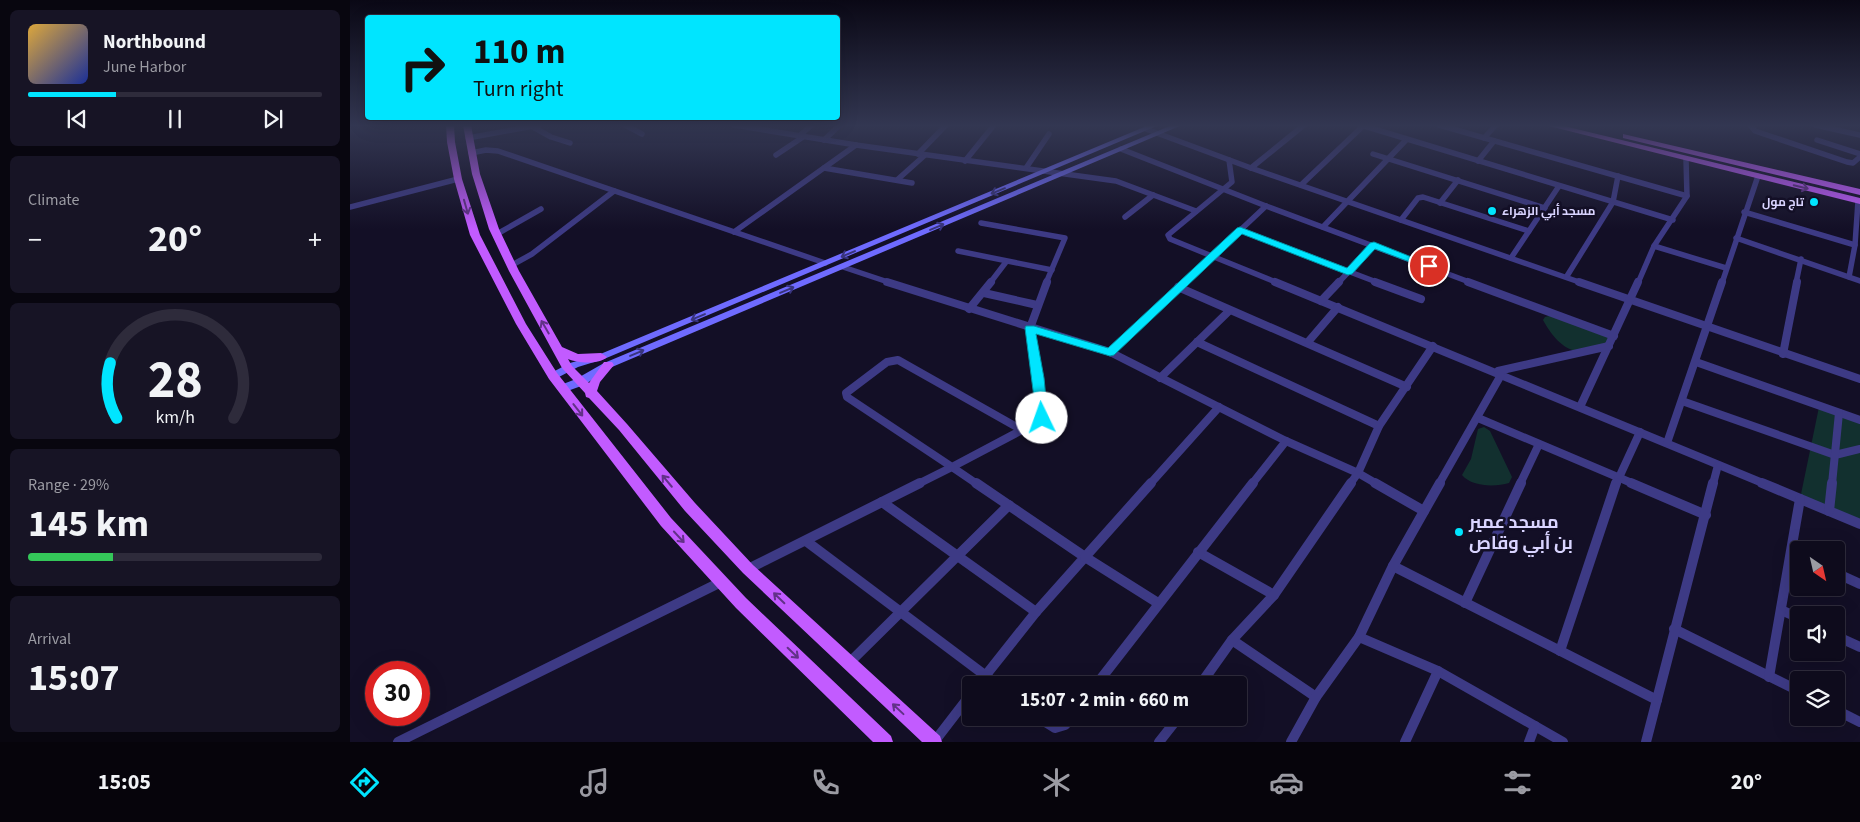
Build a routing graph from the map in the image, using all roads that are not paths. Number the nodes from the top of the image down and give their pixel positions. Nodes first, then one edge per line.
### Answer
1 (1390, 159) edge
2 (454, 160) edge
3 (473, 160) edge
4 (525, 160) edge
5 (836, 160) edge
6 (920, 160) edge
7 (964, 160) edge
8 (1032, 160) edge
9 (1074, 160) edge
10 (1099, 160) edge
11 (1147, 160) edge
12 (1229, 160) joint
13 (1262, 160) edge
14 (1327, 160) edge
15 (1392, 160) edge
16 (1473, 160) edge
17 (1560, 160) edge
18 (1684, 160) edge
19 (1700, 160) edge
20 (1703, 160) edge
21 (1840, 160) edge
22 (1856, 160) edge
23 (1478, 161) joint
24 (824, 168) junction
25 (1026, 168) junction
26 (1252, 168) junction
27 (1047, 171) junction
28 (1066, 173) junction
29 (1618, 176) junction
30 (1758, 176) junction
31 (458, 179) junction
32 (897, 180) junction
33 (1458, 180) junction
34 (912, 183) dead end
35 (1301, 185) junction
36 (1559, 186) junction
37 (1223, 189) junction
38 (614, 191) junction
39 (1153, 195) junction
40 (1687, 196) junction
41 (1859, 198) edge
42 (1348, 201) junction
43 (1613, 202) junction
44 (1440, 203) junction
45 (1266, 206) junction
46 (350, 207) edge
47 (1545, 208) junction
48 (541, 209) dead end
49 (1196, 211) junction
50 (1744, 212) junction
51 (1125, 217) dead end
52 (1401, 220) junction
53 (1673, 220) junction
54 (981, 223) dead end
55 (1323, 227) junction
56 (1240, 230) junction
57 (1529, 231) junction
58 (734, 232) junction
59 (497, 234) junction
60 (1736, 238) junction
61 (1374, 245) junction
62 (1855, 245) junction
63 (1654, 246) junction
64 (958, 251) dead end
65 (1213, 257) junction
66 (1511, 258) junction
67 (1802, 259) junction
68 (1006, 262) junction
69 (825, 263) junction
70 (512, 265) junction
71 (843, 266) junction
72 (1726, 268) junction
73 (1052, 270) junction
74 (1348, 272) junction
75 (1567, 276) junction
76 (1848, 277) junction
77 (1860, 281) edge
78 (1178, 287) junction
79 (984, 292) junction
80 (1421, 299) dead end
81 (1630, 299) junction
82 (1321, 301) junction
83 (1036, 305) junction
84 (1338, 308) junction
85 (969, 309) junction
86 (1229, 311) junction
87 (1030, 328) junction
88 (1707, 328) junction
89 (1614, 336) junction
90 (1197, 342) junction
91 (1308, 342) junction
92 (1433, 346) junction
93 (1609, 346) junction
94 (558, 350) junction
95 (1110, 352) junction
96 (1782, 354) junction
97 (605, 361) junction
98 (1696, 362) junction
99 (568, 368) junction
100 (1501, 375) junction
101 (553, 376) junction
102 (1160, 378) junction
103 (1860, 379) edge
104 (580, 382) junction
105 (1407, 386) junction
106 (562, 389) junction
107 (590, 394) junction
108 (1682, 401) junction
109 (1580, 407) junction
110 (1219, 408) junction
111 (1839, 413) junction
112 (1478, 418) junction
113 (1860, 420) edge
114 (1379, 426) junction
115 (1022, 430) junction
116 (1640, 432) junction
117 (1286, 441) junction
118 (1666, 443) junction
119 (1539, 444) junction
120 (1860, 449) edge
121 (1835, 455) junction
122 (1718, 465) junction
123 (952, 467) junction
124 (1358, 473) junction
125 (1618, 477) junction
126 (1800, 499) junction
127 (882, 502) junction
128 (1009, 505) junction
129 (1424, 511) junction
130 (1829, 511) junction
131 (1706, 515) junction
132 (1860, 524) edge
133 (806, 541) junction
134 (1796, 541) edge
135 (1198, 552) junction
136 (957, 556) junction
137 (1085, 557) junction
138 (1393, 566) junction
139 (748, 569) junction
140 (1790, 574) edge
141 (1845, 577) edge
142 (721, 582) junction
143 (1860, 584) edge
144 (1274, 594) junction
145 (1158, 603) junction
146 (1466, 603) junction
147 (1781, 610) junction
148 (900, 612) junction
149 (1036, 612) junction
150 (1790, 614) edge
151 (1674, 629) junction
152 (1359, 637) junction
153 (1232, 640) junction
154 (1845, 640) edge
155 (1860, 647) edge
156 (1560, 650) junction
157 (849, 663) junction
158 (1438, 671) junction
159 (986, 675) joint
160 (1103, 676) edge
161 (1206, 676) edge
162 (1769, 676) junction
163 (1790, 686) edge
164 (1316, 697) junction
165 (1657, 700) junction
166 (962, 706) edge
167 (1845, 714) edge
168 (1860, 722) edge
169 (1172, 726) edge
170 (1535, 726) junction
171 (402, 741) edge
172 (885, 742) edge
173 (934, 742) edge
174 (1159, 742) edge
175 (1291, 742) edge
176 (1405, 742) edge
177 (1529, 742) edge
178 (1563, 742) edge
179 (1646, 742) edge

1 - 42 street
2 - 31 main road
3 - 59 main road
4 - 38 street
5 - 24 street
6 - 32 street
7 - 25 street
8 - 25 street
9 - 27 main road
10 - 28 main road
11 - 37 street
12 - 26 street
12 - 37 street
13 - 26 street
14 - 35 street
15 - 33 street
16 - 23 street
17 - 29 street
18 - 40 street
19 - 30 main road
20 - 41 main road
21 - 22 street
23 - 36 street
24 - 32 street
24 - 58 street
25 - 27 street
26 - 35 street
27 - 28 street
27 -> 69 main road
28 - 39 street
71 -> 28 main road
29 - 40 street
29 - 43 street
30 -> 41 main road
30 - 50 street
31 - 46 street
31 -> 101 main road
32 - 34 street
33 - 44 street
33 - 47 street
35 - 42 street
36 - 43 street
36 - 47 street
37 - 45 street
37 - 49 street
38 - 58 street
38 - 70 street
39 - 49 street
39 - 51 street
40 - 53 street
41 - 62 street
42 - 52 street
42 - 55 street
43 - 53 street
43 - 75 street
44 - 52 street
44 - 57 street
45 - 55 street
45 - 56 street
47 - 57 street
48 - 59 street
49 - 65 street
50 - 60 street
50 - 62 street
52 - 66 street
53 - 63 street
54 - 73 street
55 - 61 street
56 - 65 street
56 - 74 street
57 - 66 street
58 - 69 street
59 - 70 main road
60 - 67 street
60 - 72 street
61 - 74 street
61 - 89 street
62 - 76 street
63 - 72 street
63 - 81 street
64 - 68 street
65 - 78 street
65 - 82 street
66 - 75 street
67 - 76 street
67 - 96 street
68 - 73 street
68 - 79 street
69 -> 97 main road
94 -> 70 main road
71 - 85 street
97 -> 71 main road
72 - 88 street
73 - 83 street
74 - 80 street
74 - 82 street
75 - 81 street
76 - 77 street
78 - 86 street
78 - 95 street
79 - 83 street
79 - 85 street
81 - 88 street
81 - 89 street
82 - 84 street
83 - 87 street
84 - 91 street
84 - 92 street
85 - 87 street
86 - 90 street
86 - 91 street
87 - 95 street
87 - 115 street
88 - 96 street
88 - 98 street
89 - 93 street
90 - 102 street
90 - 114 street
91 - 105 street
92 - 100 street
92 - 105 street
93 - 100 street
93 - 109 street
94 - 97 main road
94 - 99 main road
95 - 102 street
96 - 103 street
97 - 99 main road
97 - 104 main road
97 - 107 main road
98 - 108 street
98 - 111 street
99 - 101 main road
99 - 104 main road
100 - 109 street
100 - 112 street
101 - 106 main road
102 - 110 street
104 - 106 main road
104 - 107 main road
105 - 114 street
106 -> 142 main road
139 -> 107 main road
108 - 118 street
108 - 121 street
109 - 116 street
110 - 117 street
110 - 137 street
111 - 113 street
111 - 121 street
112 - 119 street
112 - 129 street
114 - 124 street
115 - 123 street
115 - 123 street
116 - 118 street
116 - 125 street
117 - 124 street
117 - 135 street
118 - 122 street
119 - 125 street
119 - 146 street
120 - 121 street
121 - 130 street
122 - 126 street
122 - 131 street
123 - 127 street
123 - 128 street
124 - 129 street
124 - 144 street
125 - 131 street
125 - 156 street
126 - 130 street
126 - 134 street
127 - 133 street
127 - 136 street
128 - 136 street
128 - 137 street
129 - 138 street
130 - 132 street
131 - 151 street
133 - 139 street
133 - 148 street
135 - 144 street
135 - 145 street
136 - 148 street
136 - 149 street
137 - 145 street
137 - 149 street
138 - 146 street
138 - 152 street
157 -> 139 main road
140 - 147 street
141 - 143 street
142 - 171 street
142 -> 172 main road
144 - 153 street
145 - 160 street
146 - 156 street
147 - 150 street
147 - 162 street
148 - 157 street
148 - 159 street
149 - 159 street
151 - 162 street
151 - 165 street
152 - 158 street
152 - 164 street
153 - 161 street
153 - 164 street
154 - 155 street
156 - 165 street
173 -> 157 main road
158 - 170 street
158 - 176 street
162 - 163 street
164 - 175 street
165 - 179 street
166 - 173 street
167 - 168 street
169 - 174 street
170 - 177 street
170 - 178 street

